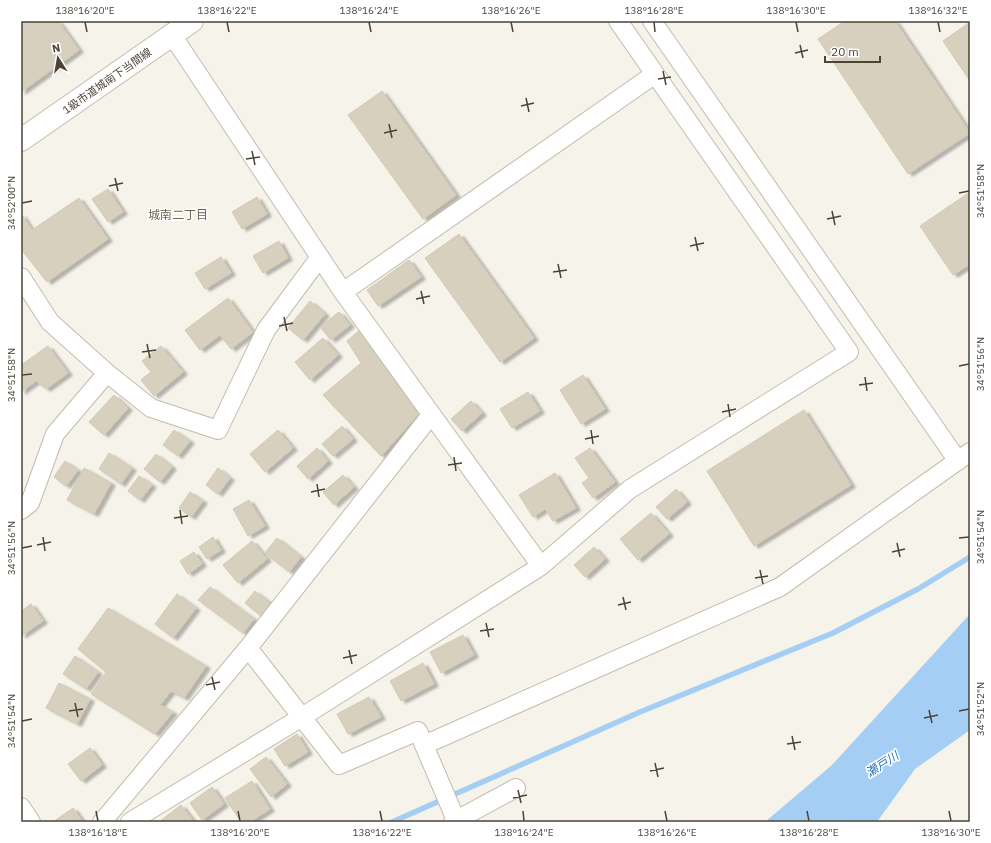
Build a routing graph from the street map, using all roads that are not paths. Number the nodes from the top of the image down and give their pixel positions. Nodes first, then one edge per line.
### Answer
1 (192, 21) edge
2 (618, 21) edge
3 (652, 21) edge
4 (172, 35) junction
5 (655, 74) junction
6 (21, 140) edge
7 (320, 257) junction
8 (21, 277) edge
9 (343, 292) junction
10 (107, 373) junction
11 (431, 415) junction
12 (964, 456) edge
13 (21, 510) edge
14 (542, 566) junction
15 (248, 648) junction
16 (302, 717) junction
17 (424, 745) junction
18 (516, 788) dead end
19 (21, 807) edge
20 (454, 821) edge
21 (31, 822) edge
22 (102, 822) edge
23 (130, 822) edge

1 - 4 street, 1級市道城南下当間線
2 - 5 street
3 - 12 street
4 - 6 street, 1級市道城南下当間線
4 - 7 street
5 - 9 street
5 - 14 street
7 - 9 street
7 - 10 street
8 - 10 street
9 - 11 street
10 - 13 street
11 - 14 street
11 - 15 street
12 - 17 street
14 - 16 street
15 - 16 street
15 - 22 street
16 - 17 street
16 - 23 street
17 - 20 street
18 - 20 street
19 - 21 street

